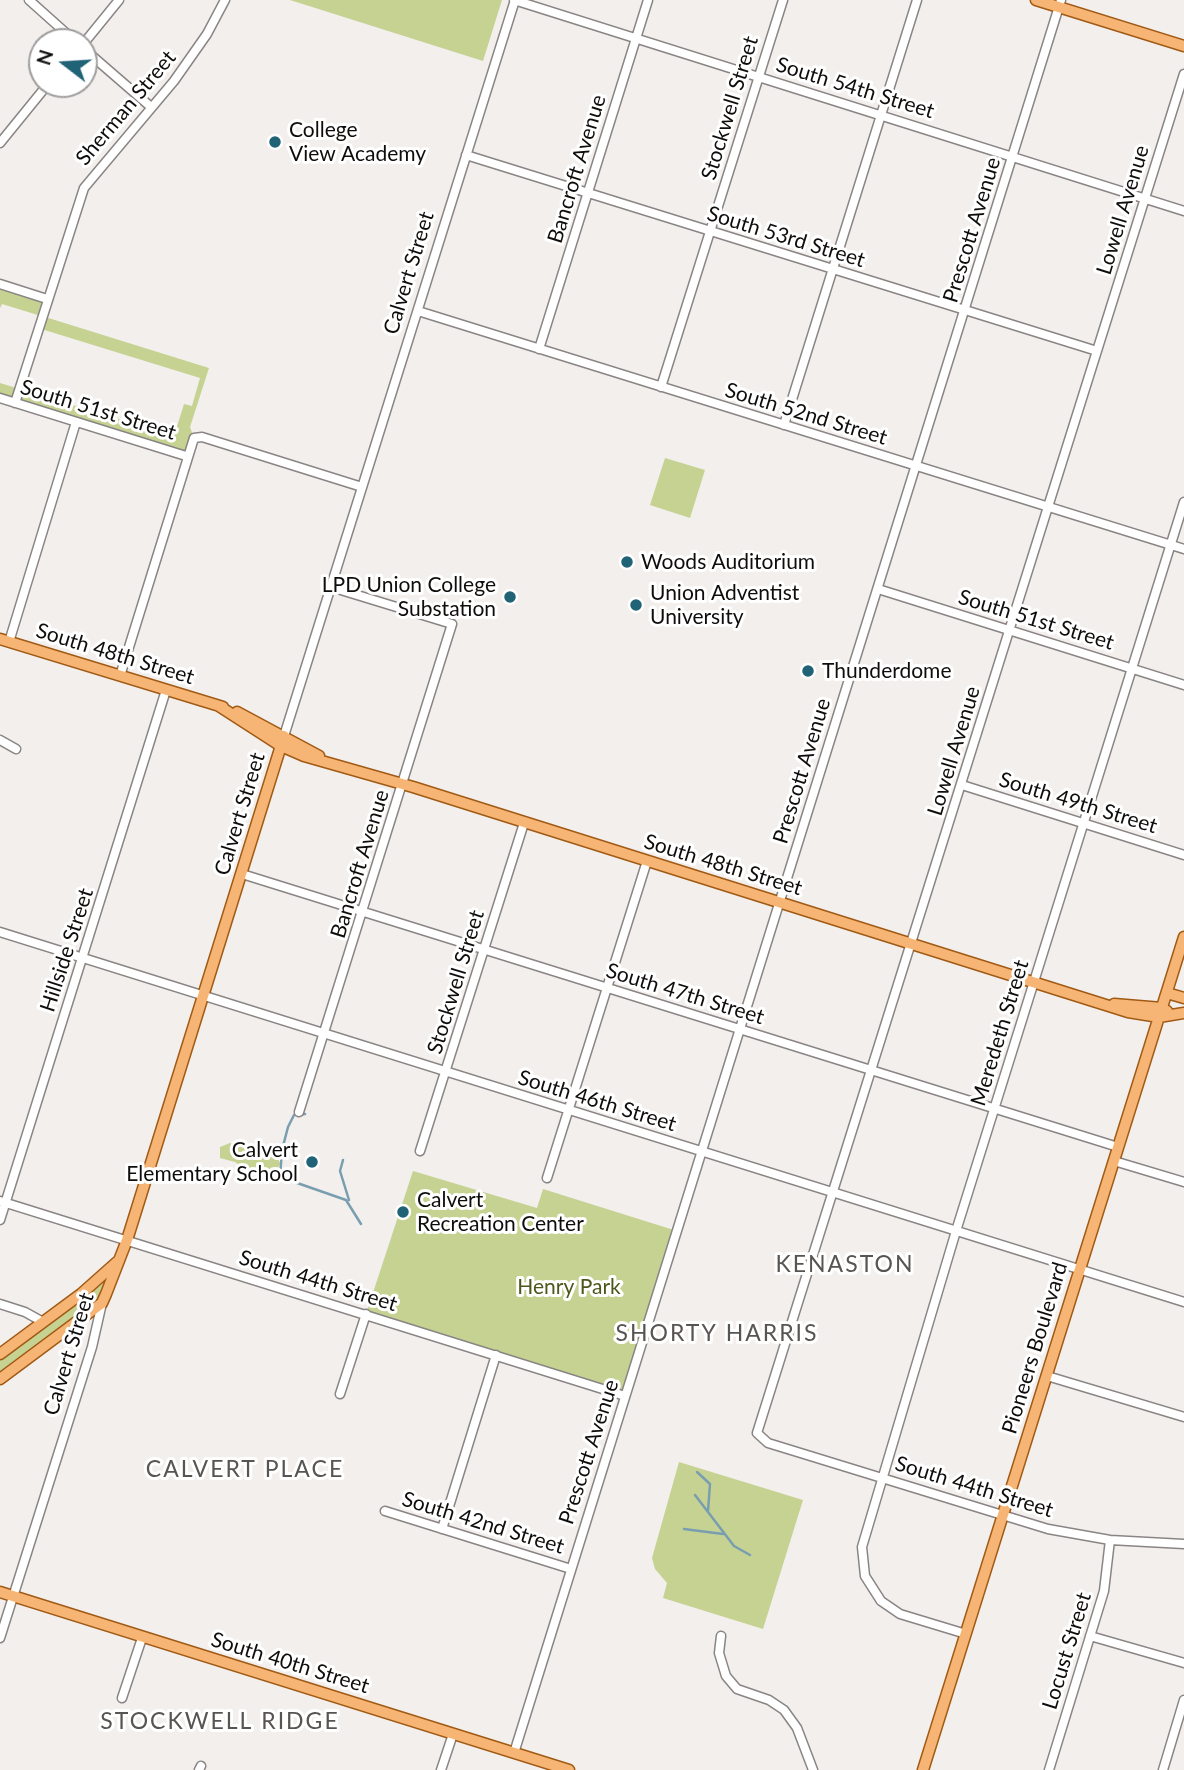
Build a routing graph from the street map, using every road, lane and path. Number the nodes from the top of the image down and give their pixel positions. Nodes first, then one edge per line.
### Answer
1 (29, 0) edge
2 (119, 0) edge
3 (225, 0) edge
4 (514, 0) edge
5 (648, 0) edge
6 (783, 0) edge
7 (917, 0) edge
8 (1036, 0) edge
9 (1061, 4) edge
10 (60, 28) edge
11 (96, 28) edge
12 (636, 38) junction
13 (1184, 46) edge
14 (98, 61) edge
15 (1184, 74) edge
16 (759, 76) junction
17 (37, 98) edge
18 (151, 107) junction
19 (881, 114) junction
20 (0, 143) edge
21 (466, 155) junction
22 (1014, 156) junction
23 (588, 193) junction
24 (1145, 197) junction
25 (1184, 211) edge
26 (710, 232) junction
27 (832, 270) junction
28 (0, 284) edge
29 (47, 299) junction
30 (418, 311) junction
31 (965, 312) junction
32 (539, 349) junction
33 (1097, 351) junction
34 (661, 387) junction
35 (0, 398) edge
36 (15, 403) junction
37 (76, 422) junction
38 (783, 425) junction
39 (186, 456) junction
40 (916, 467) junction
41 (362, 487) junction
42 (1184, 502) edge
43 (1048, 507) junction
44 (1171, 545) junction
45 (1184, 549) edge
46 (331, 587) junction
47 (878, 589) junction
48 (1009, 630) junction
49 (4, 640) edge
50 (1132, 669) junction
51 (120, 676) junction
52 (1184, 685) edge
53 (166, 690) junction
54 (0, 740) edge
55 (283, 741) junction
56 (16, 749) dead end
57 (404, 784) junction
58 (962, 785) junction
59 (524, 823) junction
60 (1083, 823) junction
61 (1184, 855) edge
62 (647, 861) junction
63 (242, 873) junction
64 (780, 902) junction
65 (364, 912) junction
66 (0, 932) edge
67 (1184, 937) edge
68 (912, 944) junction
69 (485, 949) junction
70 (83, 958) junction
71 (1034, 982) junction
72 (607, 988) junction
73 (1167, 993) junction
74 (204, 996) junction
75 (1184, 998) edge
76 (1164, 1013) junction
77 (1184, 1013) edge
78 (740, 1030) junction
79 (325, 1034) junction
80 (872, 1070) junction
81 (446, 1072) junction
82 (995, 1109) junction
83 (569, 1110) junction
84 (299, 1112) dead end
85 (1118, 1147) junction
86 (420, 1151) dead end
87 (702, 1152) junction
88 (1114, 1161) junction
89 (547, 1178) dead end
90 (1184, 1182) edge
91 (833, 1193) junction
92 (3, 1202) edge
93 (0, 1220) edge
94 (956, 1231) junction
95 (127, 1240) junction
96 (118, 1262) junction
97 (1080, 1270) junction
98 (1184, 1302) edge
99 (102, 1303) junction
100 (0, 1304) edge
101 (366, 1314) junction
102 (43, 1322) junction
103 (0, 1354) edge
104 (496, 1354) junction
105 (1047, 1376) junction
106 (0, 1380) edge
107 (340, 1394) dead end
108 (625, 1396) junction
109 (1184, 1418) edge
110 (759, 1437) joint
111 (883, 1477) junction
112 (385, 1511) dead end
113 (1003, 1515) junction
114 (442, 1529) junction
115 (1110, 1539) junction
116 (1184, 1544) edge
117 (571, 1569) junction
118 (0, 1592) edge
119 (13, 1596) junction
120 (966, 1634) junction
121 (721, 1636) dead end
122 (1090, 1636) junction
123 (0, 1638) edge
124 (142, 1638) junction
125 (1184, 1663) edge
126 (122, 1698) dead end
127 (1184, 1700) edge
128 (453, 1734) junction
129 (514, 1753) junction
130 (441, 1770) edge
131 (569, 1770) edge
132 (813, 1770) edge
133 (923, 1770) edge
134 (1049, 1770) edge
135 (1163, 1770) edge

1 - 10 street
2 - 11 street
3 - 18 street, Sherman Street
4 - 12 street, South 54th Street
4 - 21 street, Calvert Street
5 - 12 street, Bancroft Avenue
6 - 16 street, Stockwell Street
7 - 19 street
8 - 9 main road
9 - 13 main road
9 - 22 street, Prescott Avenue
12 - 16 street, South 54th Street
12 - 23 street, Bancroft Avenue
14 - 18 street
15 - 24 street, Lowell Avenue
16 - 19 street, South 54th Street
16 - 26 street, Stockwell Street
17 - 20 street
18 - 29 street, Sherman Street
19 - 22 street, South 54th Street
19 - 27 street
21 - 23 street, South 53rd Street
21 - 30 street, Calvert Street
22 - 24 street, South 54th Street
22 - 31 street, Prescott Avenue
23 - 26 street, South 53rd Street
23 - 32 street, Bancroft Avenue
24 - 25 street, South 54th Street
24 - 33 street, Lowell Avenue
26 - 27 street, South 53rd Street
26 - 34 street, Stockwell Street
27 - 31 street, South 53rd Street
27 - 38 street
28 - 29 street
29 - 36 street, Sherman Street
30 - 32 street, South 52nd Street
30 - 41 street, Calvert Street
31 - 33 street, South 53rd Street
31 - 40 street, Prescott Avenue
32 - 34 street, South 52nd Street
33 - 43 street, Lowell Avenue
34 - 38 street, South 52nd Street
35 - 36 street, South 51st Street
36 - 37 street, South 51st Street
37 - 39 street, South 51st Street
37 - 49 street
38 - 40 street, South 52nd Street
39 - 41 street, South 51st Street
39 - 51 street
40 - 43 street, South 52nd Street
40 - 47 street, Prescott Avenue
41 - 46 street, Calvert Street
42 - 44 street, Meredeth Street
43 - 44 street, South 52nd Street
43 - 48 street, Lowell Avenue
44 - 45 street, South 52nd Street
44 - 50 street, Meredeth Street
46 - 55 street, Calvert Street
46 - 57 street, Bancroft Avenue
47 - 48 street, South 51st Street
47 - 64 street, Prescott Avenue
48 - 50 street, South 51st Street
48 - 58 street, Lowell Avenue
49 - 51 main road, South 48th Street
50 - 52 street, South 51st Street
50 - 60 street, Meredeth Street
51 - 53 main road, South 48th Street
53 - 55 main road, South 48th Street
53 - 70 street, Hillside Street
54 - 56 street
55 - 57 main road, South 48th Street
55 - 63 main road, Calvert Street
57 - 59 main road, South 48th Street
57 - 65 street, Bancroft Avenue
58 - 60 street, South 49th Street
58 - 68 street, Lowell Avenue
59 - 62 main road, South 48th Street
59 - 69 street, Stockwell Street
60 - 61 street, South 49th Street
60 - 71 street, Meredeth Street
62 - 64 main road, South 48th Street
62 - 72 street
63 - 65 street, South 47th Street
63 - 74 main road, Calvert Street
64 - 68 main road, South 48th Street
64 - 78 street, Prescott Avenue
65 - 69 street, South 47th Street
65 - 79 street, Bancroft Avenue
66 - 70 street, South 46th Street
67 - 73 main road, Pioneers Boulevard
68 - 71 main road, South 48th Street
68 - 80 street, Lowell Avenue
69 - 72 street, South 47th Street
69 - 81 street, Stockwell Street
70 - 74 street, South 46th Street
70 - 92 street, Hillside Street
71 - 76 main road, South 48th Street
71 - 82 street, Meredeth Street
72 - 78 street, South 47th Street
72 - 83 street
73 - 75 main road
73 - 76 main road, Pioneers Boulevard
74 - 79 street, South 46th Street
74 - 95 main road, Calvert Street
76 - 77 main road, South 48th Street
76 - 85 main road, Pioneers Boulevard
78 - 80 street, South 47th Street
78 - 87 street, Prescott Avenue
79 - 81 street, South 46th Street
79 - 84 street, Bancroft Avenue
80 - 82 street, South 47th Street
80 - 91 street, Lowell Avenue
81 - 83 street, South 46th Street
81 - 86 street, Stockwell Street
82 - 85 street, South 47th Street
82 - 94 street, Meredeth Street
83 - 87 street, South 46th Street
83 - 89 street
85 - 88 main road, Pioneers Boulevard
87 - 91 street, South 46th Street
87 - 108 street, Prescott Avenue
88 - 90 street
88 - 97 main road, Pioneers Boulevard
91 - 94 street, South 46th Street
91 - 110 street, Lowell Avenue
92 - 93 street, Hillside Street
92 - 95 street, South 44th Street
94 - 97 street, South 46th Street
94 - 111 street, Meredeth Street
95 - 96 main road, Calvert Street
95 - 101 street, South 44th Street
96 - 99 main road, Calvert Street
96 - 102 main road
97 - 98 street, South 46th Street
97 - 105 main road, Pioneers Boulevard
99 - 106 main road
99 - 119 street, Calvert Street
100 - 102 street
101 - 104 street, South 44th Street
101 - 107 street
102 - 103 main road
104 - 108 street, South 44th Street
104 - 114 street
105 - 109 street
105 - 113 main road, Pioneers Boulevard
108 - 117 street, Prescott Avenue
110 - 111 street, South 44th Street
111 - 113 street, South 44th Street
111 - 120 street, Meredeth Street
112 - 114 street, South 42nd Street
113 - 115 street, South 44th Street
113 - 120 main road, Pioneers Boulevard
114 - 117 street, South 42nd Street
115 - 116 street, South 44th Street
115 - 122 street, Locust Street
117 - 129 street, Prescott Avenue
118 - 119 main road, South 40th Street
119 - 123 street, Calvert Street
119 - 124 main road, South 40th Street
120 - 133 main road, Pioneers Boulevard
121 - 132 street
122 - 125 street
122 - 134 street, Locust Street
124 - 126 street
124 - 128 main road, South 40th Street
127 - 135 street
128 - 129 main road, South 40th Street
128 - 130 street
129 - 131 main road, South 40th Street

